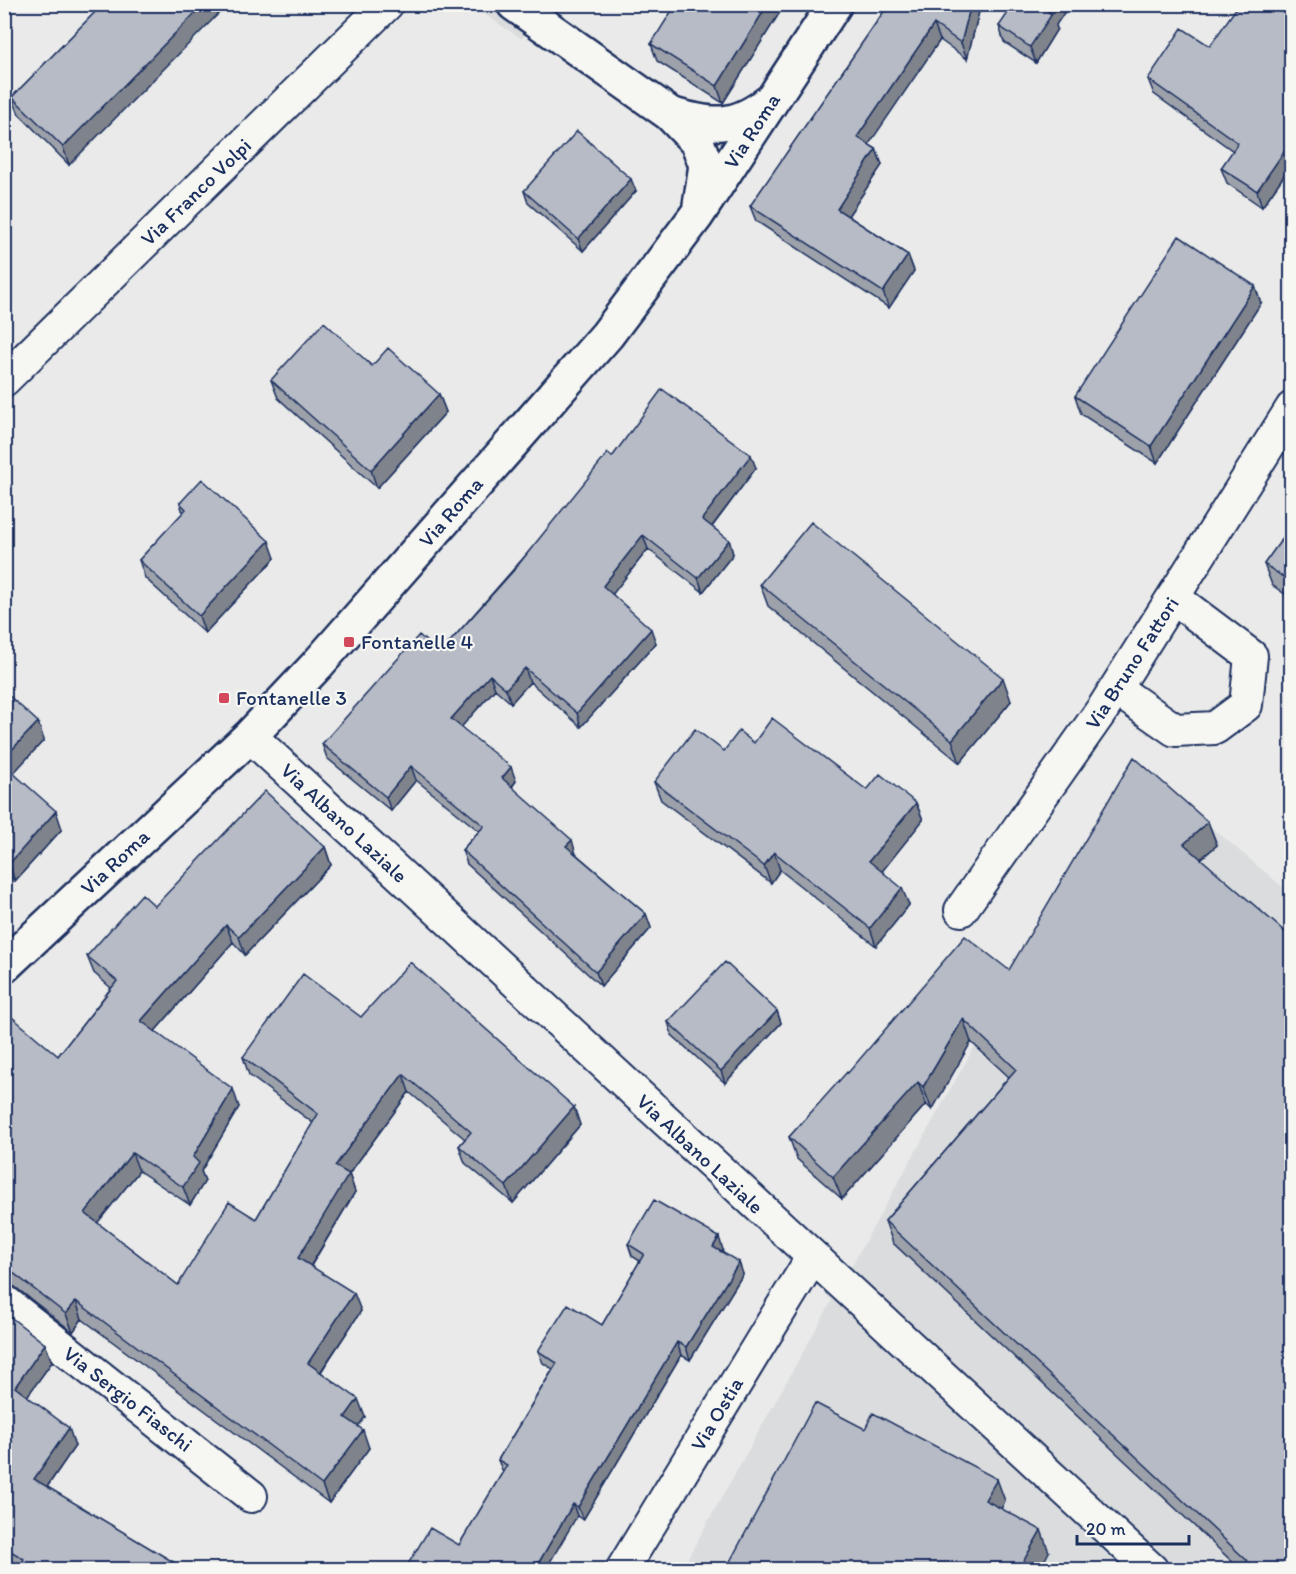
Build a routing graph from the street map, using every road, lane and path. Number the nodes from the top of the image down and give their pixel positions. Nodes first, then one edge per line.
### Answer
1 (387, 4) edge
2 (514, 4) edge
3 (835, 4) edge
4 (775, 97) junction
5 (670, 114) junction
6 (697, 215) junction
7 (4, 380) edge
8 (1292, 408) edge
9 (1174, 598) junction
10 (1116, 689) junction
11 (250, 736) junction
12 (961, 910) dead end
13 (4, 966) edge
14 (812, 1258) junction
15 (4, 1301) edge
16 (251, 1496) dead end
17 (622, 1569) edge
18 (1152, 1569) edge

1 - 7 street, Via Franco Volpi
2 - 5 main road
3 - 4 main road, Via Roma
4 - 5 main road
4 - 6 main road, Via Roma
5 - 6 main road
6 - 11 main road, Via Roma
8 - 9 street, Via Bruno Fattori
9 - 10 street, Via Bruno Fattori
9 - 10 street
10 - 12 street, Via Bruno Fattori
11 - 13 main road, Via Roma
11 - 14 street, Via Albano Laziale
14 - 17 street, Via Ostia
14 - 18 street, Via Albano Laziale
15 - 16 street, Via Sergio Fiaschi

